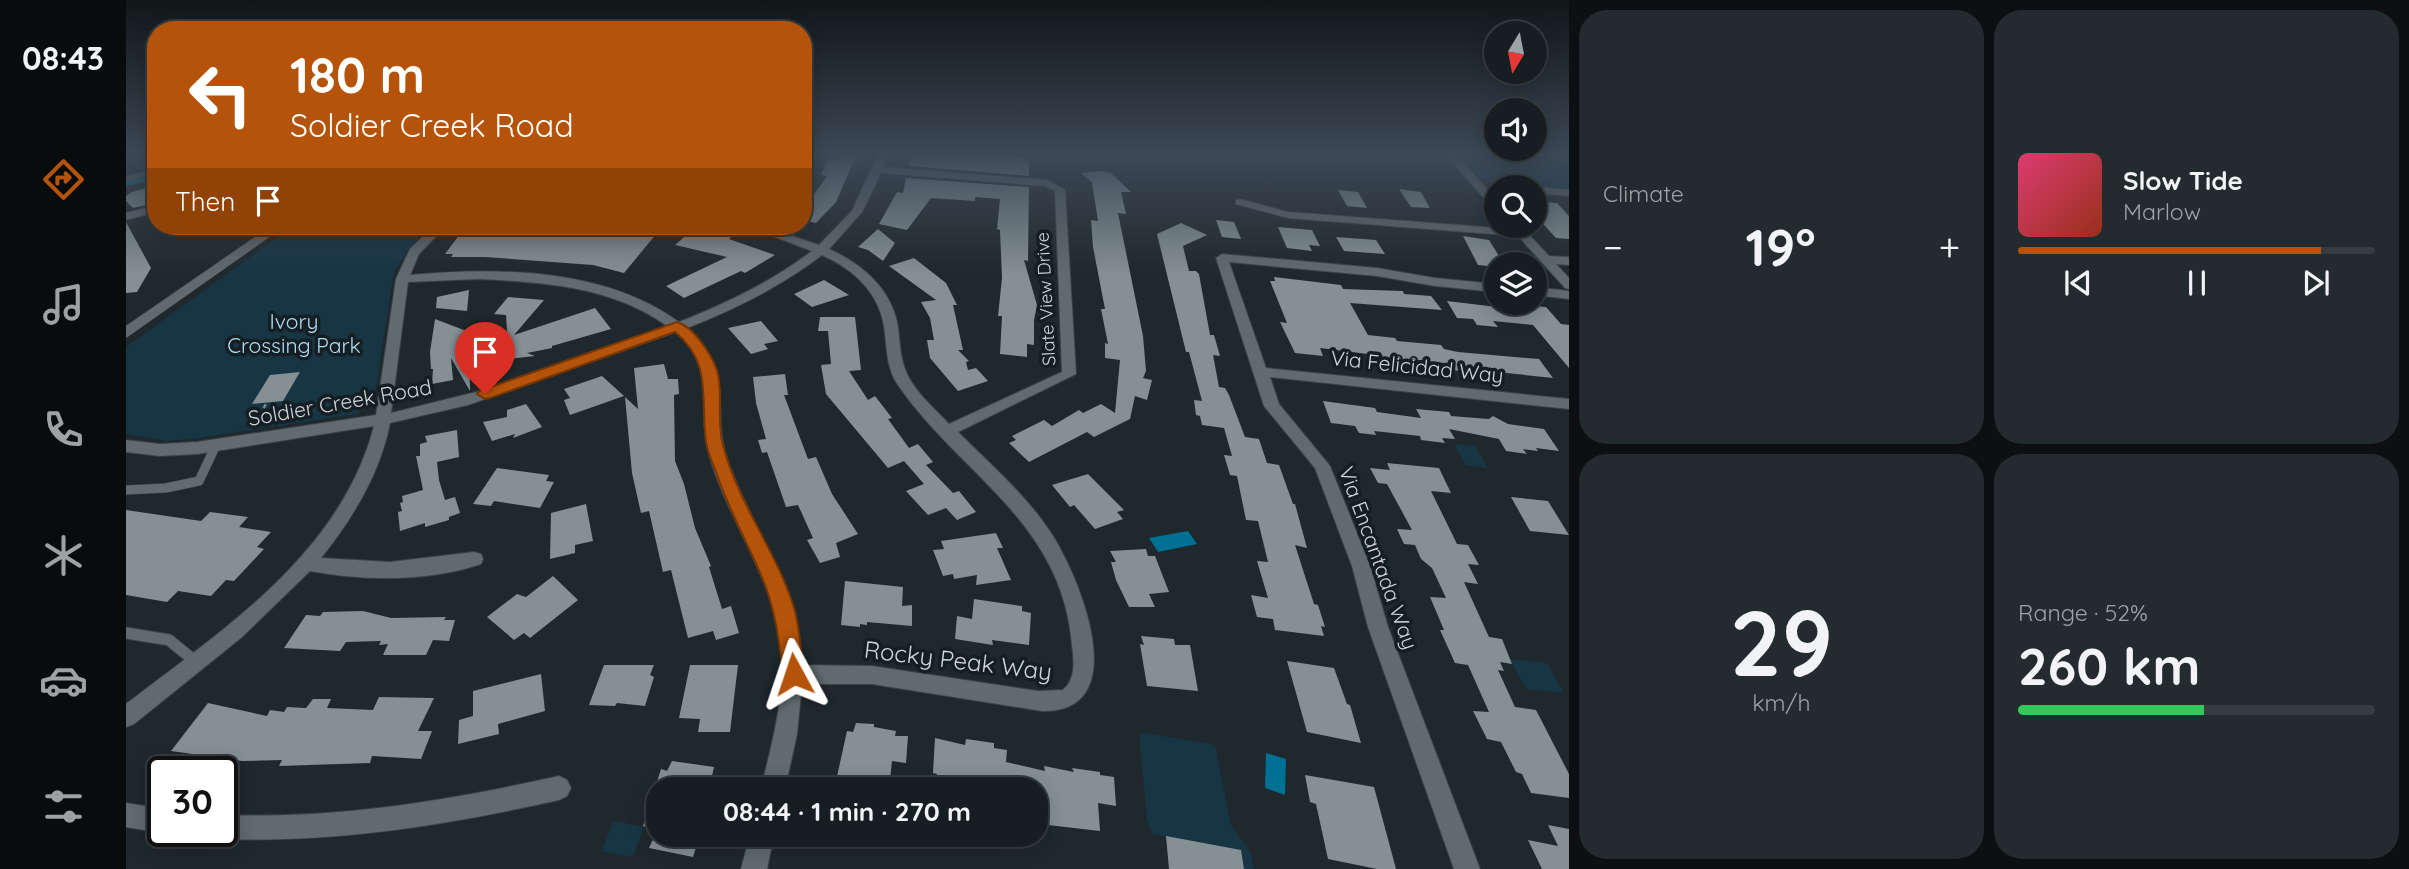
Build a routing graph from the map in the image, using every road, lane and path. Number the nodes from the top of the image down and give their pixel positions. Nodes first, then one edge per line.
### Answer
1 (868, 195) edge
2 (1060, 195) edge
3 (1240, 202) dead end
4 (147, 211) edge
5 (126, 217) edge
6 (1484, 227) edge
7 (266, 235) edge
8 (431, 235) edge
9 (776, 235) edge
10 (1526, 238) edge
11 (818, 250) junction
12 (1539, 252) edge
13 (1547, 259) edge
14 (1547, 261) edge
15 (1569, 261) edge
16 (402, 278) junction
17 (1569, 285) edge
18 (1484, 287) edge
19 (1547, 292) edge
20 (1569, 295) edge
21 (677, 326) junction
22 (126, 333) edge
23 (1261, 372) junction
24 (267, 402) dead end
25 (1569, 404) edge
26 (382, 418) junction
27 (253, 426) dead end
28 (948, 430) junction
29 (216, 445) junction
30 (126, 446) edge
31 (126, 490) edge
32 (474, 559) dead end
33 (305, 563) junction
34 (126, 633) edge
35 (197, 663) junction
36 (794, 674) junction
37 (126, 717) edge
38 (777, 777) edge
39 (559, 788) dead end
40 (126, 815) edge
41 (147, 818) edge
42 (238, 827) edge
43 (759, 847) edge
44 (754, 869) edge
45 (1467, 869) edge

1 - 11 street, Soldier Creek Road
2 - 28 street, Slate View Drive
3 - 6 street
4 - 5 street
7 - 22 street
8 - 16 street
9 - 11 street
10 - 12 street
11 - 21 street, Soldier Creek Road
11 - 28 street
13 - 15 street
14 - 17 street
16 - 21 street
16 - 26 street
18 - 23 street, Via Encantada Way
19 - 20 street
21 - 26 street, Soldier Creek Road
21 - 36 street
23 - 25 street, Via Felicidad Way
23 - 45 street, Via Encantada Way
24 - 27 path
26 - 29 street, Soldier Creek Road
26 - 33 street
28 - 36 street, Rocky Peak Way
29 - 30 street, Soldier Creek Road
29 - 31 lane
32 - 33 street
33 - 35 street
34 - 35 lane
35 - 37 street
36 - 38 street
39 - 42 street
40 - 41 street
43 - 44 street

